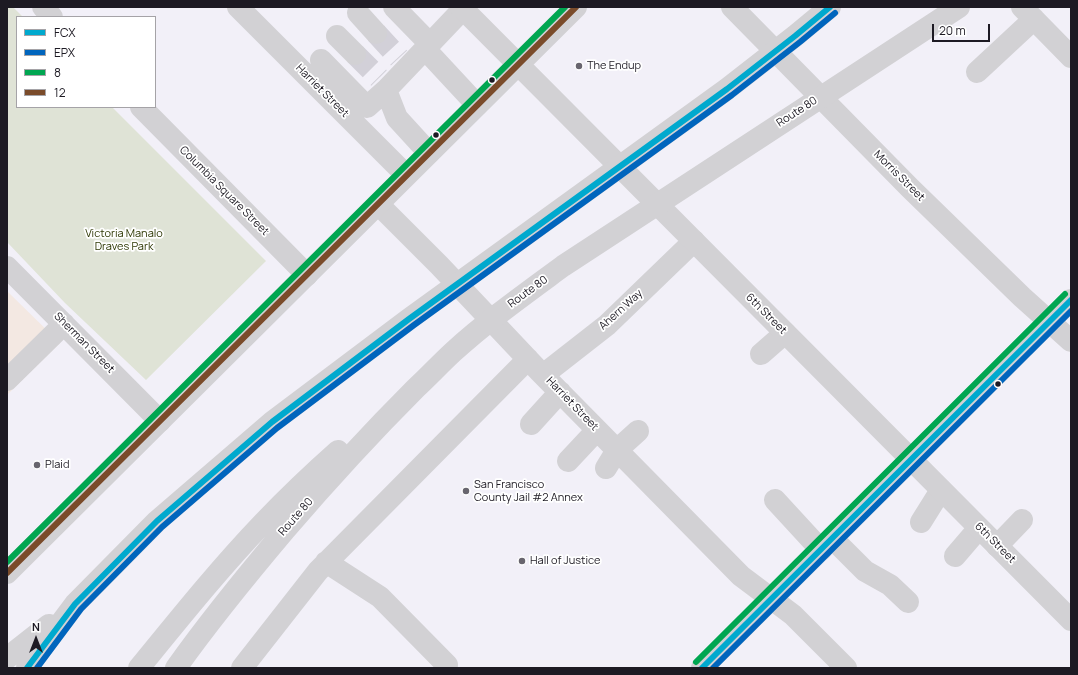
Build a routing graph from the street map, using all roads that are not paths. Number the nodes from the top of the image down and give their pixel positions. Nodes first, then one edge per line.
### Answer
1 (42, 7) edge
2 (238, 7) edge
3 (394, 7) edge
4 (576, 7) edge
5 (732, 7) edge
6 (830, 7) edge
7 (959, 7) edge
8 (462, 8) edge
9 (358, 13) dead end
10 (1028, 13) edge
11 (51, 16) edge
12 (376, 33) tunnel mouth
13 (427, 46) junction
14 (328, 48) junction
15 (355, 54) tunnel mouth
16 (1071, 56) edge
17 (518, 64) junction
18 (977, 72) dead end
19 (310, 78) junction
20 (384, 85) junction
21 (477, 105) junction
22 (142, 108) edge
23 (429, 153) junction
24 (406, 176) junction
25 (378, 204) junction
26 (694, 241) junction
27 (7, 266) edge
28 (307, 274) junction
29 (1071, 300) edge
30 (1049, 322) junction
31 (64, 324) junction
32 (785, 333) junction
33 (1071, 341) edge
34 (454, 352) junction
35 (761, 354) dead end
36 (528, 359) junction
37 (543, 374) junction
38 (7, 380) edge
39 (560, 392) junction
40 (160, 421) junction
41 (531, 424) dead end
42 (598, 430) junction
43 (638, 431) dead end
44 (612, 459) junction
45 (911, 460) junction
46 (568, 461) dead end
47 (942, 490) junction
48 (775, 500) dead end
49 (1022, 520) dead end
50 (921, 522) dead end
51 (979, 528) junction
52 (826, 544) junction
53 (997, 546) junction
54 (955, 556) dead end
55 (326, 562) junction
56 (7, 573) edge
57 (772, 599) junction
58 (908, 602) dead end
59 (75, 604) junction
60 (1071, 620) edge
61 (7, 658) edge
62 (447, 665) dead end
63 (27, 668) edge
64 (139, 668) edge
65 (176, 668) edge
66 (242, 668) edge
67 (702, 668) edge
68 (846, 668) edge

1 - 11 main road
2 - 19 main road, Harriet Street
3 - 13 main road
4 - 17 main road
5 - 30 main road, Morris Street
6 - 59 main road
7 - 34 main road, Route 80
8 - 13 main road
8 - 17 main road, 6th Street
9 - 12 main road
10 - 16 main road
10 - 18 main road
13 - 20 main road
13 - 21 main road
14 - 15 main road
14 - 19 main road
14 - 20 main road
17 - 21 main road
17 - 26 main road, 6th Street
19 - 24 main road, Harriet Street
20 - 23 main road
21 - 23 main road
22 - 28 main road, Columbia Square Street
23 - 24 main road
24 - 25 main road
25 - 28 main road
25 - 36 main road, Harriet Street
26 - 32 main road, 6th Street
26 - 37 main road, Ahern Way
27 - 31 main road, Sherman Street
28 - 40 main road
29 - 30 main road
30 - 33 main road, Morris Street
30 - 45 main road
31 - 38 main road
31 - 40 main road, Sherman Street
32 - 35 main road
32 - 45 main road, 6th Street
34 - 64 main road
34 - 65 main road, Route 80
36 - 37 main road, Harriet Street
36 - 55 main road
37 - 39 main road, Harriet Street
39 - 41 main road
39 - 42 main road, Harriet Street
40 - 56 main road
42 - 44 main road, Harriet Street
42 - 46 main road
43 - 44 main road
44 - 57 main road, Harriet Street
45 - 47 main road, 6th Street
45 - 52 main road
47 - 50 main road
47 - 51 main road, 6th Street
48 - 52 main road
49 - 53 main road
51 - 53 main road, 6th Street
51 - 54 main road
52 - 57 main road
52 - 58 main road
53 - 60 main road, 6th Street
55 - 62 main road
55 - 66 main road
57 - 67 main road
57 - 68 main road, Harriet Street
59 - 61 main road
59 - 63 main road

